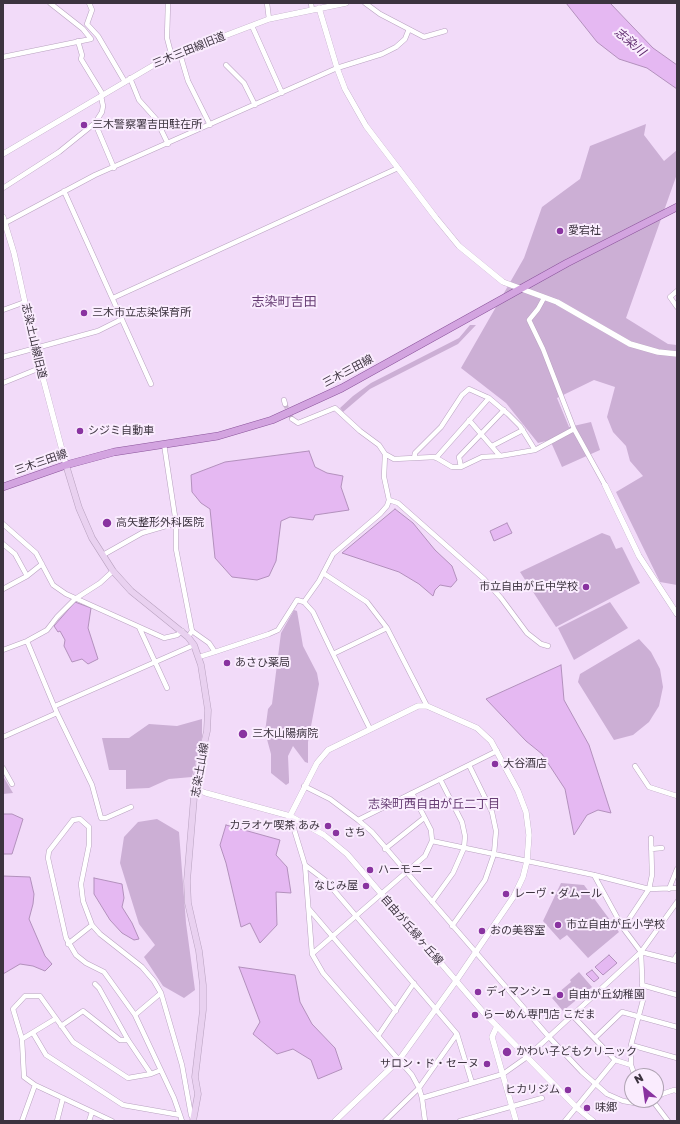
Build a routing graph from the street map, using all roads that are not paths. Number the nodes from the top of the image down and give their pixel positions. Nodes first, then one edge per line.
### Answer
1 (50, 3) edge
2 (89, 3) edge
3 (168, 3) edge
4 (267, 3) edge
5 (311, 3) edge
6 (346, 3) edge
7 (365, 3) edge
8 (319, 8) junction
9 (312, 10) junction
10 (269, 19) junction
11 (252, 26) junction
12 (409, 29) junction
13 (445, 31) dead end
14 (98, 36) junction
15 (91, 39) junction
16 (78, 41) junction
17 (180, 54) junction
18 (3, 57) edge
19 (172, 57) junction
20 (226, 65) dead end
21 (337, 68) junction
22 (127, 80) junction
23 (282, 93) junction
24 (102, 96) junction
25 (255, 105) junction
26 (95, 123) junction
27 (210, 125) junction
28 (168, 144) junction
29 (3, 154) edge
30 (114, 168) junction
31 (398, 168) junction
32 (3, 188) edge
33 (64, 191) junction
34 (677, 207) edge
35 (4, 220) edge
36 (520, 289) junction
37 (677, 291) edge
38 (112, 298) junction
39 (544, 298) junction
40 (24, 302) junction
41 (677, 306) edge
42 (3, 310) edge
43 (122, 319) junction
44 (35, 348) junction
45 (677, 354) edge
46 (3, 357) edge
47 (40, 368) junction
48 (3, 383) edge
49 (151, 384) dead end
50 (489, 398) junction
51 (504, 410) junction
52 (292, 420) dead end
53 (469, 420) junction
54 (574, 429) junction
55 (523, 430) junction
56 (482, 433) junction
57 (164, 444) junction
58 (492, 446) junction
59 (535, 450) junction
60 (385, 454) junction
61 (500, 456) junction
62 (414, 458) junction
63 (436, 458) junction
64 (66, 464) junction
65 (461, 468) junction
66 (605, 485) joint
67 (3, 487) edge
68 (389, 500) junction
69 (176, 523) junction
70 (3, 524) edge
71 (3, 544) edge
72 (103, 555) junction
73 (42, 564) junction
74 (113, 571) junction
75 (323, 573) junction
76 (27, 576) junction
77 (3, 589) edge
78 (76, 599) junction
79 (304, 602) junction
80 (677, 614) edge
81 (139, 627) junction
82 (387, 628) junction
83 (192, 630) junction
84 (182, 632) junction
85 (188, 637) junction
86 (27, 641) junction
87 (194, 645) junction
88 (548, 646) dead end
89 (3, 650) edge
90 (215, 652) junction
91 (333, 654) junction
92 (199, 657) junction
93 (154, 662) junction
94 (167, 688) dead end
95 (55, 706) junction
96 (428, 706) junction
97 (57, 713) junction
98 (370, 729) junction
99 (3, 738) edge
100 (497, 751) junction
101 (469, 765) junction
102 (635, 766) dead end
103 (3, 768) edge
104 (440, 779) junction
105 (12, 784) dead end
106 (304, 786) junction
107 (198, 790) junction
108 (412, 793) junction
109 (677, 796) edge
110 (131, 808) dead end
111 (290, 816) junction
112 (424, 818) junction
113 (358, 820) junction
114 (651, 838) dead end
115 (432, 841) junction
116 (464, 848) junction
117 (662, 848) dead end
118 (385, 849) junction
119 (651, 849) junction
120 (494, 854) junction
121 (527, 861) junction
122 (305, 865) junction
123 (677, 869) edge
124 (405, 872) junction
125 (594, 875) junction
126 (677, 888) edge
127 (650, 889) junction
128 (669, 889) junction
129 (380, 893) junction
130 (432, 902) junction
131 (677, 902) edge
132 (309, 909) junction
133 (355, 916) junction
134 (92, 924) junction
135 (452, 926) junction
136 (623, 928) junction
137 (332, 937) junction
138 (68, 944) junction
139 (476, 952) junction
140 (641, 952) junction
141 (312, 954) junction
142 (677, 955) edge
143 (675, 961) edge
144 (456, 981) junction
145 (414, 983) junction
146 (95, 984) dead end
147 (642, 985) junction
148 (161, 993) junction
149 (677, 995) edge
150 (436, 1008) junction
151 (396, 1011) junction
152 (135, 1014) junction
153 (573, 1016) junction
154 (638, 1016) junction
155 (55, 1019) junction
156 (61, 1026) junction
157 (497, 1026) junction
158 (677, 1027) edge
159 (33, 1033) junction
160 (457, 1034) junction
161 (378, 1036) junction
162 (550, 1037) junction
163 (595, 1038) junction
164 (22, 1039) junction
165 (128, 1040) junction
166 (631, 1045) junction
167 (527, 1057) junction
168 (677, 1058) edge
169 (399, 1060) junction
170 (615, 1060) junction
171 (631, 1065) junction
172 (632, 1068) edge
173 (161, 1070) junction
174 (150, 1074) junction
175 (503, 1074) junction
176 (472, 1083) junction
177 (595, 1083) junction
178 (35, 1085) junction
179 (419, 1088) junction
180 (677, 1091) edge
181 (664, 1094) edge
182 (63, 1098) junction
183 (422, 1098) junction
184 (542, 1098) dead end
185 (624, 1101) edge
186 (512, 1106) junction
187 (576, 1107) junction
188 (659, 1108) edge
189 (92, 1112) junction
190 (180, 1115) junction
191 (194, 1120) edge
192 (22, 1121) edge
193 (57, 1121) edge
194 (89, 1121) edge
195 (112, 1121) edge
196 (182, 1121) edge
197 (335, 1121) edge
198 (385, 1121) edge
199 (424, 1121) edge
200 (460, 1121) edge
201 (516, 1121) edge
202 (565, 1121) edge
203 (593, 1121) edge
204 (668, 1121) edge

1 - 15 street
2 - 14 street
3 - 19 street
4 - 10 street
5 - 9 street
6 - 8 street, 三木三田線旧道
7 - 12 street
8 - 9 street, 三木三田線旧道
8 - 21 street
9 - 10 street, 三木三田線旧道
10 - 11 street, 三木三田線旧道
11 - 17 street, 三木三田線旧道
11 - 23 street
12 - 13 street
12 - 21 street
14 - 15 street
14 - 22 street
15 - 16 street
16 - 18 street
16 - 24 street
17 - 19 street, 三木三田線旧道
17 - 27 street
19 - 22 street, 三木三田線旧道
20 - 25 street
21 - 23 street
21 - 31 street
22 - 24 street, 三木三田線旧道
22 - 28 street
23 - 25 street
24 - 26 street
24 - 29 street, 三木三田線旧道
25 - 27 street
26 - 30 street
26 - 32 street
27 - 28 street
28 - 30 street
30 - 33 street
31 - 36 street
31 - 38 street
33 - 35 street
33 - 38 street
34 - 36 main road, 三木三田線
35 - 40 street, 志染土山線旧道
36 - 39 street
36 - 57 main road, 三木三田線
37 - 41 street
38 - 43 street
39 - 45 street
39 - 54 street
40 - 42 street
40 - 44 street, 志染土山線旧道
43 - 44 street
43 - 49 street
44 - 46 street
44 - 47 street, 志染土山線旧道
47 - 48 street
47 - 64 street, 志染土山線旧道
50 - 51 street
50 - 53 street
50 - 62 street
51 - 55 street
51 - 56 street
52 - 60 street
53 - 56 street
53 - 63 street
54 - 59 street
54 - 66 street
55 - 58 street
55 - 59 street
56 - 58 street
56 - 65 street
57 - 64 main road, 三木三田線
57 - 69 street
58 - 61 street
59 - 61 street
60 - 62 street
60 - 68 street
61 - 65 street
62 - 63 street
63 - 65 street
64 - 67 main road, 三木三田線
64 - 72 main road, 志染土山線
66 - 80 street
68 - 75 street
68 - 88 street
69 - 72 street
69 - 83 street
70 - 73 street
71 - 76 street
72 - 74 main road, 志染土山線
73 - 76 street
73 - 78 street
74 - 78 street
74 - 84 main road, 志染土山線
75 - 79 street
75 - 82 street
76 - 77 street
78 - 81 street
78 - 86 street
79 - 90 street
79 - 91 street
81 - 84 street
81 - 93 street
82 - 91 street
82 - 96 street
83 - 85 street
83 - 90 street
84 - 85 main road, 志染土山線
85 - 87 main road, 志染土山線
86 - 89 street
86 - 95 street
87 - 92 main road, 志染土山線
87 - 93 street
90 - 92 street
91 - 98 street
92 - 107 main road, 志染土山線
93 - 94 street
93 - 95 street
95 - 97 street
96 - 98 street
96 - 100 street
97 - 99 street
97 - 110 street
98 - 106 street
100 - 101 street
100 - 121 street
101 - 104 street
101 - 120 street
102 - 109 street
103 - 105 street
104 - 108 street
104 - 116 street
106 - 111 street
106 - 113 street
107 - 111 street, 自由が丘緑ヶ丘線
107 - 191 main road, 志染土山線
108 - 112 street
108 - 113 street
111 - 122 street
111 - 129 street, 自由が丘緑ヶ丘線
112 - 115 street
112 - 118 street
113 - 118 street
114 - 119 street
115 - 116 street
115 - 124 street
116 - 120 street
116 - 130 street
117 - 119 street
118 - 124 street
119 - 127 street
120 - 121 street
120 - 135 street
121 - 125 street
121 - 139 street
122 - 132 street
122 - 133 street
123 - 128 street
124 - 129 street
124 - 130 street
125 - 127 street
125 - 136 street
126 - 128 street
127 - 128 street
127 - 136 street
129 - 133 street
129 - 144 street, 自由が丘緑ヶ丘線
130 - 135 street
131 - 140 street
132 - 137 street
132 - 141 street
133 - 137 street
133 - 145 street
134 - 138 street
134 - 138 street
134 - 148 street
135 - 139 street
136 - 140 street
137 - 141 street
137 - 151 street
138 - 152 street
139 - 144 street
139 - 162 street
140 - 143 street
140 - 147 street
140 - 153 street
141 - 161 street
142 - 143 street
144 - 150 street
144 - 157 street, 自由が丘緑ヶ丘線
145 - 150 street
145 - 151 street
146 - 165 street
147 - 149 street
147 - 154 street
148 - 152 street
148 - 191 street
150 - 160 street
150 - 169 street
151 - 161 street
152 - 173 street
153 - 162 street
153 - 163 street
154 - 158 street
154 - 163 street
154 - 166 street
155 - 156 street
155 - 159 street
155 - 164 street
156 - 165 street
156 - 174 street
157 - 167 street, 自由が丘緑ヶ丘線
157 - 175 street
159 - 164 street
159 - 190 street
160 - 176 street
160 - 179 street
161 - 169 street
162 - 167 street
162 - 177 street
163 - 170 street
164 - 178 street
165 - 174 street
166 - 168 street
166 - 171 street
167 - 175 street
167 - 187 street, 自由が丘緑ヶ丘線
169 - 179 street
169 - 197 street
170 - 171 street
170 - 177 street
171 - 172 street
173 - 174 street
173 - 190 street
175 - 176 street
175 - 186 street
176 - 183 street
177 - 185 street
177 - 187 street
178 - 182 street
178 - 192 street
179 - 183 street
179 - 198 street
180 - 181 street
182 - 189 street
182 - 193 street
183 - 199 street
184 - 186 street
186 - 200 street
186 - 201 street
187 - 202 street
187 - 203 street, 自由が丘緑ヶ丘線
188 - 204 street
189 - 194 street
189 - 195 street
190 - 196 street

